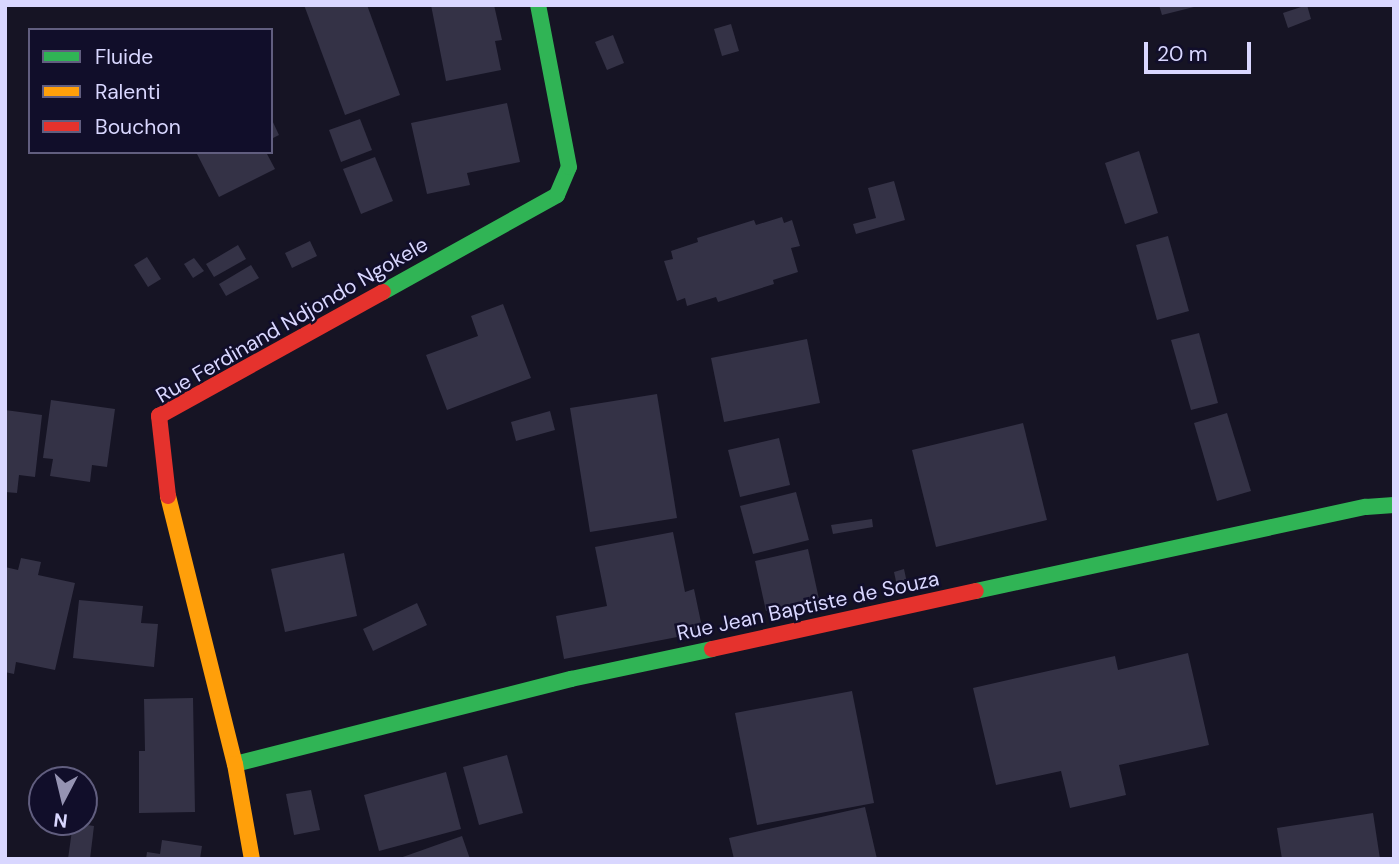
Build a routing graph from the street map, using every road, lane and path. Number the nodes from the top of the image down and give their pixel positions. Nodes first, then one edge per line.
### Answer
1 (538, 5) edge
2 (1394, 505) edge
3 (235, 764) junction
4 (252, 859) edge

1 - 3 street, Rue Ferdinand Ndjondo Ngokele
2 - 3 street, Rue Jean Baptiste de Souza
3 - 4 street, Rue Ferdinand Ndjondo Ngokele

